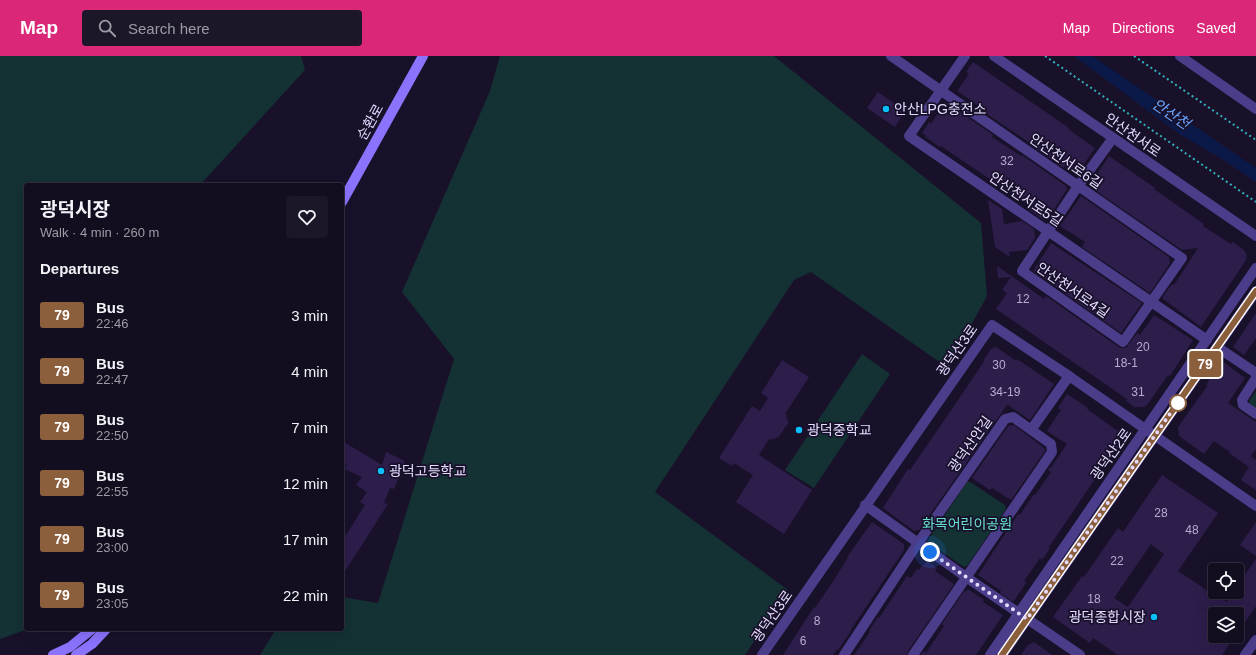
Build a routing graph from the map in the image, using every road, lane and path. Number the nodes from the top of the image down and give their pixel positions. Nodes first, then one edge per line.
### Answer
1 (423, 56) edge
2 (891, 56) edge
3 (965, 56) edge
4 (994, 56) edge
5 (1045, 56) edge
6 (1134, 56) edge
7 (1180, 56) edge
8 (941, 91) junction
9 (1256, 109) edge
10 (1113, 138) junction
11 (1256, 140) edge
12 (1078, 186) junction
13 (344, 198) edge
14 (1256, 202) edge
15 (1048, 231) junction
16 (1256, 236) edge
17 (1256, 268) edge
18 (1256, 291) edge
19 (1151, 302) junction
20 (1207, 340) junction
21 (1217, 347) junction
22 (1256, 373) edge
23 (1069, 376) junction
24 (1256, 378) edge
25 (1256, 414) edge
26 (1031, 430) junction
27 (1145, 430) junction
28 (1154, 437) junction
29 (865, 506) junction
30 (1256, 506) edge
31 (918, 543) junction
32 (966, 577) junction
33 (1023, 616) junction
34 (90, 631) edge
35 (104, 631) edge
36 (1256, 640) edge
37 (53, 655) edge
38 (76, 655) edge
39 (762, 655) edge
40 (844, 655) edge
41 (913, 655) edge
42 (990, 655) edge
43 (1002, 655) edge
44 (1080, 655) edge
45 (1245, 655) edge

1 - 13 main road, 순환로
2 - 8 street, 안산천서로6길
3 - 8 street, 안산천서로5길
4 - 10 street, 안산천서로
5 - 14 path
6 - 11 path
7 - 9 street
8 - 12 street, 안산천서로6길
8 - 15 street, 안산천서로5길
10 - 12 street, 안산천서로4길
10 - 16 street, 안산천서로
12 - 15 street, 안산천서로4길
12 - 19 street, 안산천서로6길
15 - 19 street, 안산천서로5길
15 - 19 street, 안산천서로4길
17 - 20 street, 광덕산2로
18 - 21 street, 광덕산2로
19 - 20 street, 안산천서로5길
20 - 27 street, 광덕산2로
21 - 22 street
21 - 28 street, 광덕산2로
23 - 26 street
23 - 27 street, 광덕산3로
23 - 29 street, 광덕산3로
24 - 25 street
26 - 31 street, 광덕산안길
26 - 32 street, 광덕산안길
27 - 28 street, 광덕산3로
27 - 33 street, 광덕산2로
28 - 30 street, 광덕산3로
28 - 33 street, 광덕산2로
29 - 31 street
29 - 39 street, 광덕산3로
31 - 32 street
31 - 40 street, 광덕산안길
32 - 33 street
32 - 41 street, 광덕산안길
33 - 42 street, 광덕산2로
33 - 43 street, 광덕산2로
33 - 44 street
34 - 37 main road
35 - 38 main road
36 - 45 street

